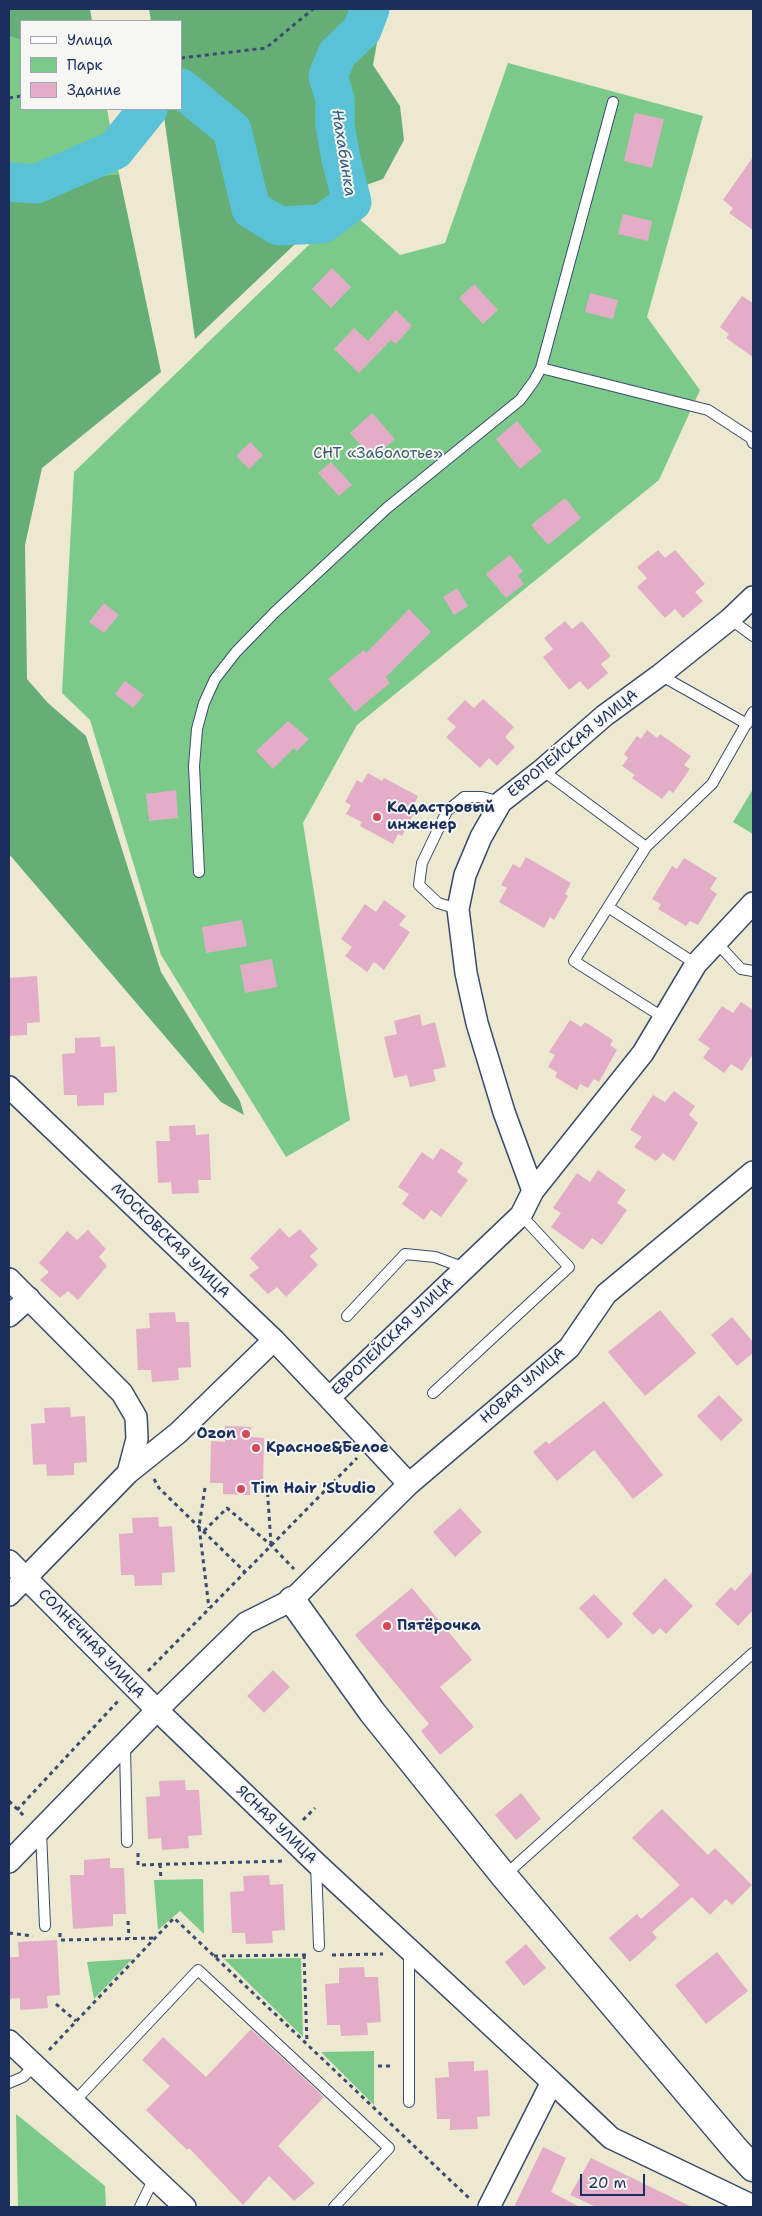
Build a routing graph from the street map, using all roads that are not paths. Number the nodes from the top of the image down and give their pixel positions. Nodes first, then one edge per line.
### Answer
1 (613, 102) dead end
2 (541, 368) junction
3 (753, 443) edge
4 (753, 597) edge
5 (730, 619) junction
6 (753, 636) edge
7 (660, 675) junction
8 (753, 712) edge
9 (746, 724) junction
10 (542, 770) junction
11 (501, 802) junction
12 (646, 847) junction
13 (199, 872) dead end
14 (753, 903) edge
15 (608, 907) junction
16 (458, 909) junction
17 (717, 944) junction
18 (696, 964) junction
19 (753, 971) edge
20 (664, 1018) junction
21 (9, 1087) edge
22 (753, 1172) edge
23 (533, 1191) junction
24 (521, 1215) junction
25 (465, 1268) junction
26 (9, 1279) edge
27 (29, 1298) junction
28 (9, 1316) edge
29 (347, 1316) dead end
30 (274, 1340) junction
31 (433, 1393) dead end
32 (329, 1398) junction
33 (136, 1467) junction
34 (409, 1484) junction
35 (9, 1561) edge
36 (26, 1577) junction
37 (299, 1593) junction
38 (9, 1595) edge
39 (753, 1653) edge
40 (157, 1710) junction
41 (124, 1743) junction
42 (41, 1829) junction
43 (126, 1842) dead end
44 (9, 1862) edge
45 (316, 1863) junction
46 (504, 1876) junction
47 (45, 1926) dead end
48 (409, 1949) junction
49 (319, 1952) road end
50 (9, 2041) edge
51 (35, 2065) junction
52 (552, 2082) junction
53 (9, 2083) edge
54 (74, 2102) junction
55 (409, 2102) dead end
56 (753, 2168) edge
57 (154, 2178) junction
58 (753, 2206) edge
59 (140, 2207) edge
60 (184, 2207) edge
61 (334, 2207) edge
62 (489, 2207) edge

1 - 2 lane
2 - 3 lane
2 - 13 lane
4 - 5 street, ЕВРОПЕЙСКАЯ УЛИЦА
5 - 6 lane
5 - 7 street, ЕВРОПЕЙСКАЯ УЛИЦА
7 - 9 lane
7 - 10 street, ЕВРОПЕЙСКАЯ УЛИЦА
8 - 9 lane
9 - 12 lane
10 - 11 street, ЕВРОПЕЙСКАЯ УЛИЦА
10 - 12 lane
11 - 16 street, ЕВРОПЕЙСКАЯ УЛИЦА
11 - 16 lane
12 - 15 lane
14 - 17 street, ЕВРОПЕЙСКАЯ УЛИЦА
15 - 18 lane
15 - 20 lane
16 - 23 street, ЕВРОПЕЙСКАЯ УЛИЦА
17 - 18 street, ЕВРОПЕЙСКАЯ УЛИЦА
17 - 19 lane
18 - 20 street, ЕВРОПЕЙСКАЯ УЛИЦА
20 - 23 street, ЕВРОПЕЙСКАЯ УЛИЦА
21 - 30 street, МОСКОВСКАЯ УЛИЦА
22 - 34 street, НОВАЯ УЛИЦА
23 - 24 street, ЕВРОПЕЙСКАЯ УЛИЦА
24 - 25 street, ЕВРОПЕЙСКАЯ УЛИЦА
24 - 31 lane
25 - 29 lane
25 - 32 street, ЕВРОПЕЙСКАЯ УЛИЦА
26 - 27 street, СОЛНЕЧНАЯ УЛИЦА
27 - 28 street
27 - 33 street, СОЛНЕЧНАЯ УЛИЦА
30 - 32 street, МОСКОВСКАЯ УЛИЦА
30 - 33 street, СОЛНЕЧНАЯ УЛИЦА
32 - 34 street, ЕВРОПЕЙСКАЯ УЛИЦА
33 - 36 street, СОЛНЕЧНАЯ УЛИЦА
34 - 37 street, НОВАЯ УЛИЦА
35 - 36 street, СОЛНЕЧНАЯ УЛИЦА
36 - 38 street, СОЛНЕЧНАЯ УЛИЦА
36 - 40 street, СОЛНЕЧНАЯ УЛИЦА
37 - 40 street, НОВАЯ УЛИЦА
37 - 46 street
39 - 46 lane
40 - 41 street
40 - 45 street, ЯСНАЯ УЛИЦА
41 - 42 street
41 - 43 lane
42 - 44 street
42 - 47 lane
45 - 48 street, ЯСНАЯ УЛИЦА
45 - 49 lane
46 - 56 street
48 - 52 street, ЯСНАЯ УЛИЦА
48 - 55 lane
50 - 51 street
51 - 53 lane
51 - 54 street
52 - 58 street, ЯСНАЯ УЛИЦА
52 - 62 street
54 - 57 street
54 - 61 lane
57 - 59 lane
57 - 60 street

